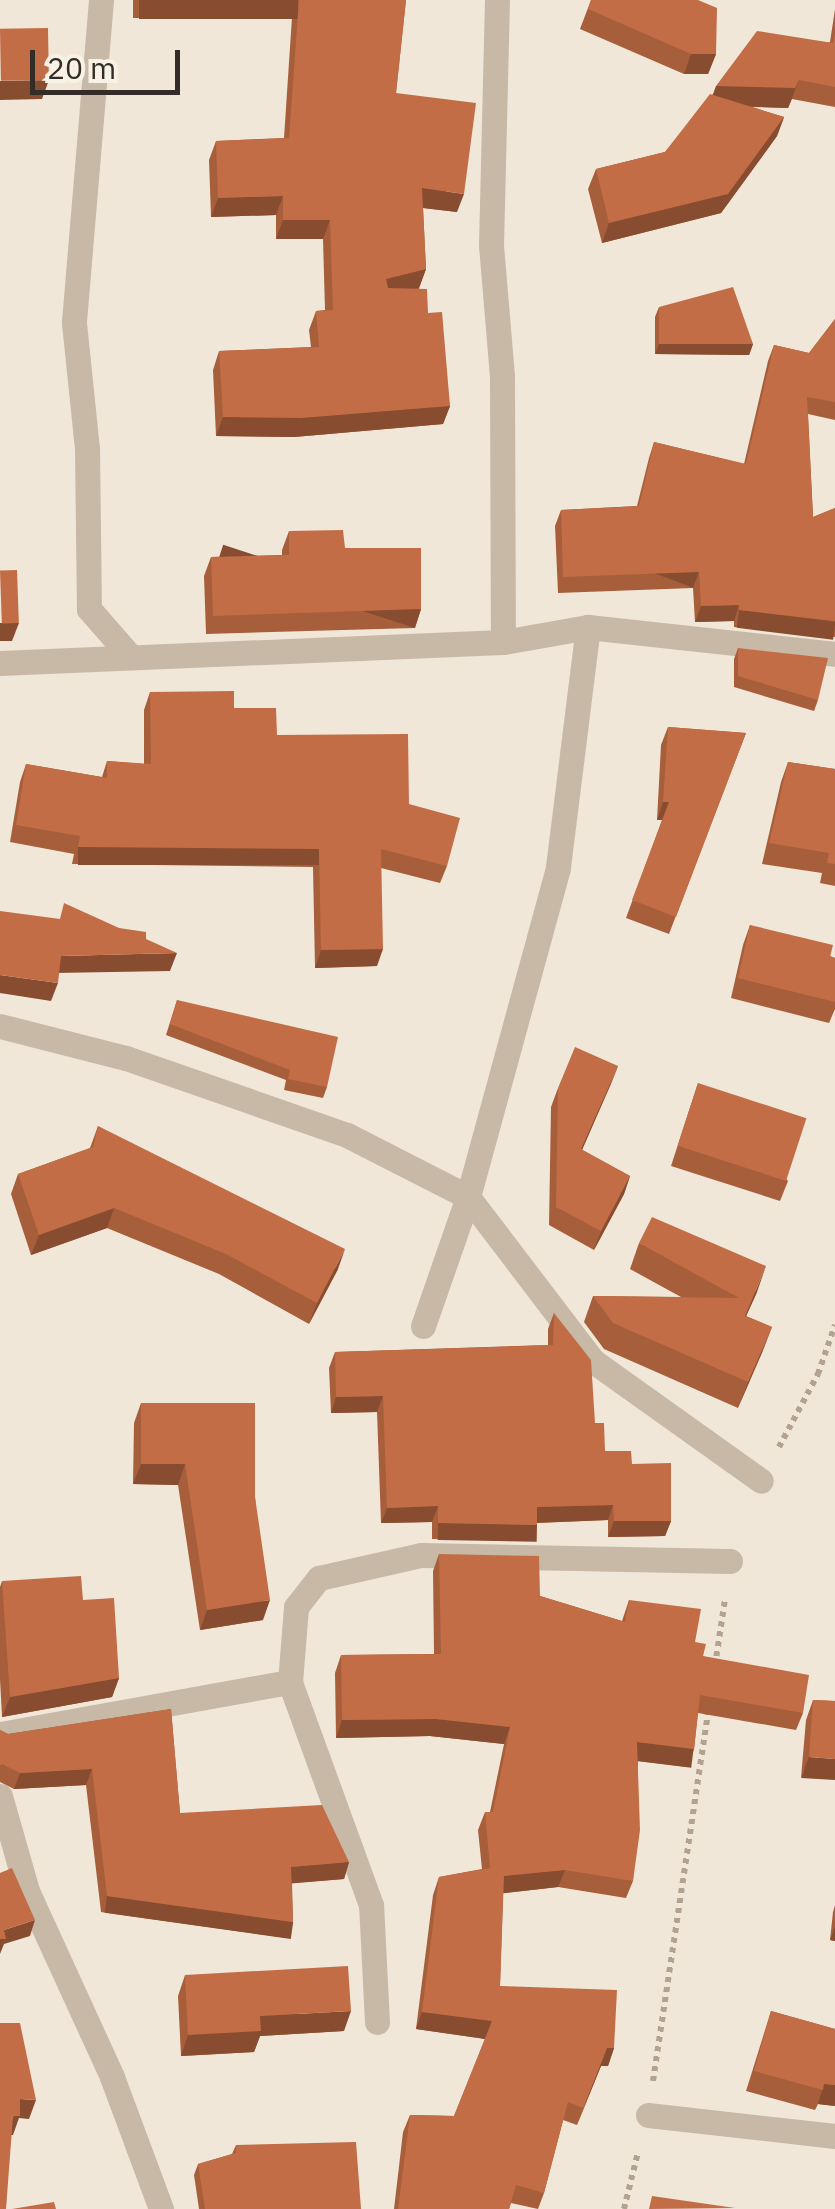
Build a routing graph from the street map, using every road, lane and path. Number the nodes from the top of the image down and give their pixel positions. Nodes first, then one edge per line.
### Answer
1 (101, 0) edge
2 (497, 0) edge
3 (588, 628) junction
4 (503, 642) junction
5 (835, 654) edge
6 (130, 656) junction
7 (0, 664) edge
8 (0, 1026) edge
9 (468, 1197) junction
10 (423, 1326) dead end
11 (835, 1326) edge
12 (761, 1481) joint
13 (730, 1561) joint
14 (713, 1680) edge
15 (290, 1682) junction
16 (710, 1700) edge
17 (0, 1734) edge
18 (0, 1796) edge
19 (377, 2022) dead end
20 (648, 2115) junction
21 (835, 2136) edge
22 (162, 2209) edge
23 (624, 2209) edge

1 - 6 street
2 - 4 street
3 - 4 street
3 - 5 street
3 - 9 street
4 - 6 street
6 - 7 street
8 - 9 street
9 - 10 street
9 - 12 street
11 - 12 path
13 - 14 path
13 - 15 street
15 - 17 street
15 - 19 street
16 - 20 path
18 - 22 street
20 - 21 street
20 - 23 path

